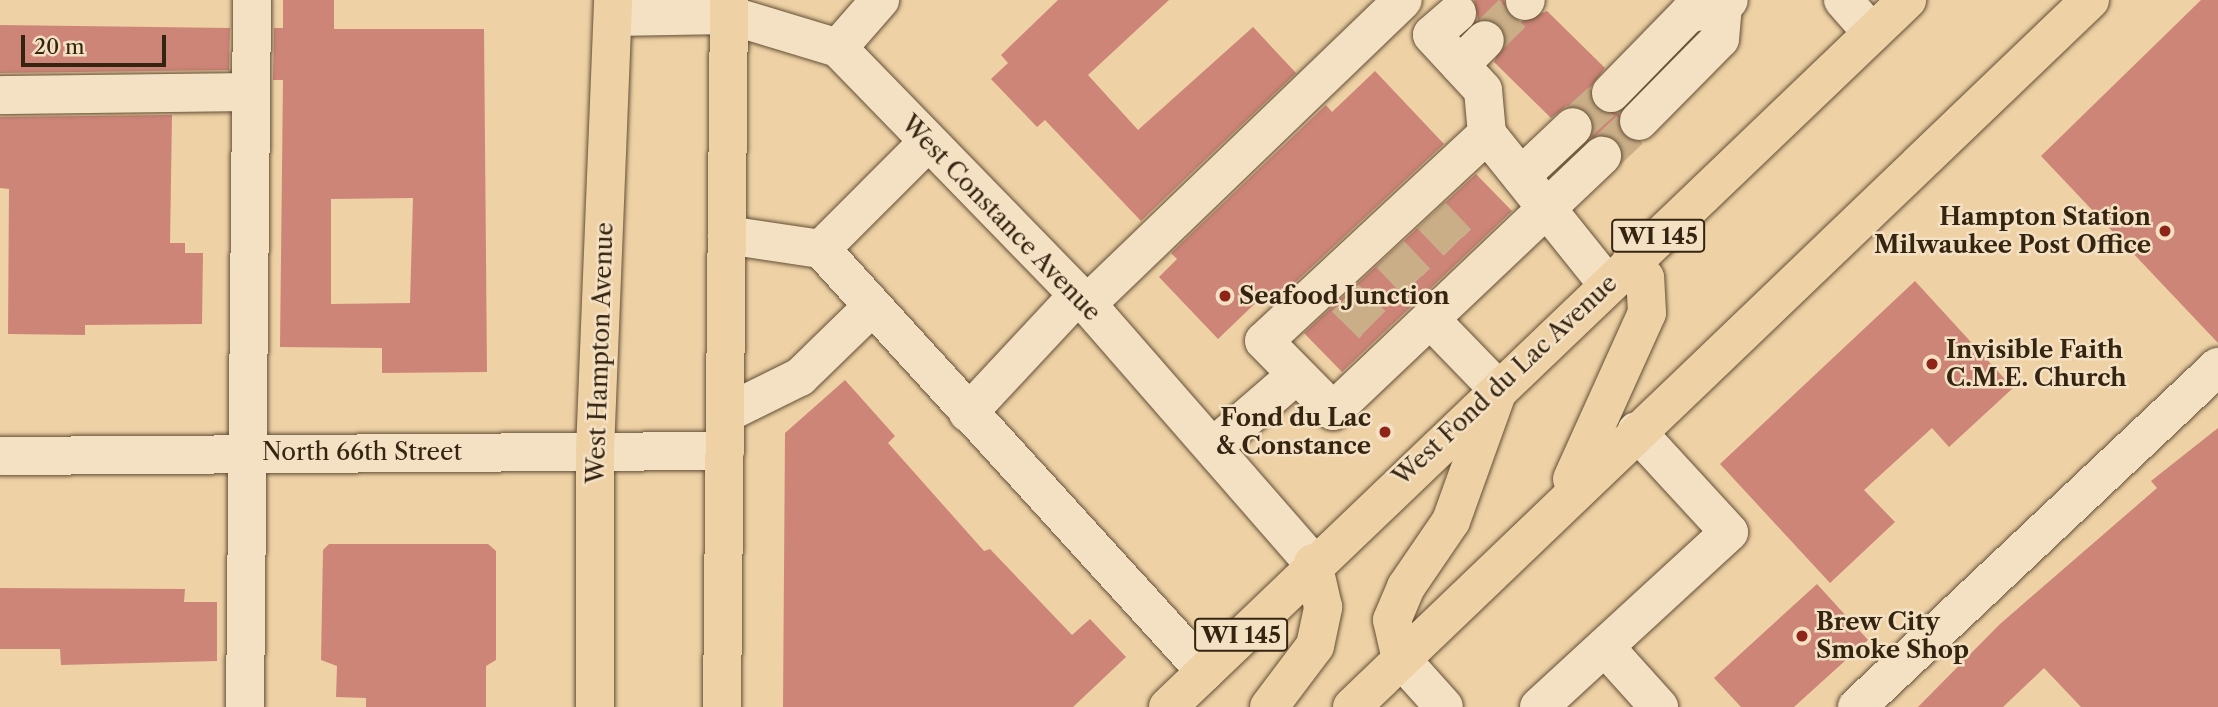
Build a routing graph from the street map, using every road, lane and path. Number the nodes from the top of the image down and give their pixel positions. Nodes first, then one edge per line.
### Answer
1 (252, 0) edge
2 (880, 0) edge
3 (1403, 0) edge
4 (1843, 0) edge
5 (1907, 0) edge
6 (2090, 0) edge
7 (1726, 3) edge
8 (729, 8) edge
9 (613, 9) edge
10 (1457, 13) tunnel mouth
11 (1872, 33) junction
12 (838, 48) junction
13 (251, 92) junction
14 (1611, 93) tunnel mouth
15 (0, 95) edge
16 (1639, 121) tunnel mouth
17 (1573, 127) tunnel mouth
18 (1487, 134) junction
19 (927, 143) junction
20 (1602, 156) tunnel mouth
21 (1521, 176) junction
22 (1546, 207) junction
23 (727, 235) junction
24 (821, 249) junction
25 (1619, 273) junction
26 (1082, 300) junction
27 (871, 308) junction
28 (1436, 310) junction
29 (2218, 367) edge
30 (1297, 374) junction
31 (1498, 389) junction
32 (968, 413) junction
33 (1636, 431) junction
34 (725, 432) junction
35 (1213, 447) junction
36 (595, 451) junction
37 (249, 453) junction
38 (0, 456) edge
39 (1561, 503) junction
40 (1314, 563) junction
41 (1605, 647) junction
42 (1401, 659) junction
43 (1205, 671) junction
44 (245, 707) edge
45 (595, 707) edge
46 (722, 707) edge
47 (1168, 707) edge
48 (1269, 707) edge
49 (1352, 707) edge
50 (1444, 707) edge
51 (1539, 707) edge
52 (1659, 707) edge
53 (1857, 707) edge

1 - 13 street
2 - 12 street
3 - 26 street
4 - 11 street
5 - 11 main road, West Fond du Lac Avenue / WI 145
6 - 33 main road
7 - 14 street
7 - 16 street
8 - 9 street
8 - 12 street
8 - 23 main road
9 - 36 main road, West Hampton Avenue
10 - 18 street
11 - 25 main road, West Fond du Lac Avenue / WI 145
12 - 19 street, West Constance Avenue
13 - 15 street
13 - 37 street
17 - 21 street
18 - 21 street
18 - 30 street
19 - 24 street
19 - 26 street, West Constance Avenue
20 - 22 street
21 - 22 street
22 - 25 street
22 - 28 street
23 - 24 street
23 - 34 main road
24 - 27 street
25 - 31 main road, West Fond du Lac Avenue / WI 145
25 - 39 main road
26 - 32 street
26 - 35 street, West Constance Avenue
27 - 32 street
27 - 34 street
28 - 30 street
28 - 31 street
29 - 53 street
30 - 35 street
31 - 40 main road, West Fond du Lac Avenue / WI 145
31 - 42 main road
32 - 43 street
33 - 39 main road
33 - 41 street
34 - 36 street, North 66th Street
34 - 46 main road
35 - 40 street, West Constance Avenue
36 - 37 street, North 66th Street
36 - 45 main road, West Hampton Avenue
37 - 38 street, North 66th Street
37 - 44 street
39 - 42 main road
40 - 43 main road, West Fond du Lac Avenue / WI 145
40 - 48 main road
41 - 51 street
41 - 52 street
42 - 49 main road
42 - 50 street
43 - 47 main road, West Fond du Lac Avenue / WI 145

